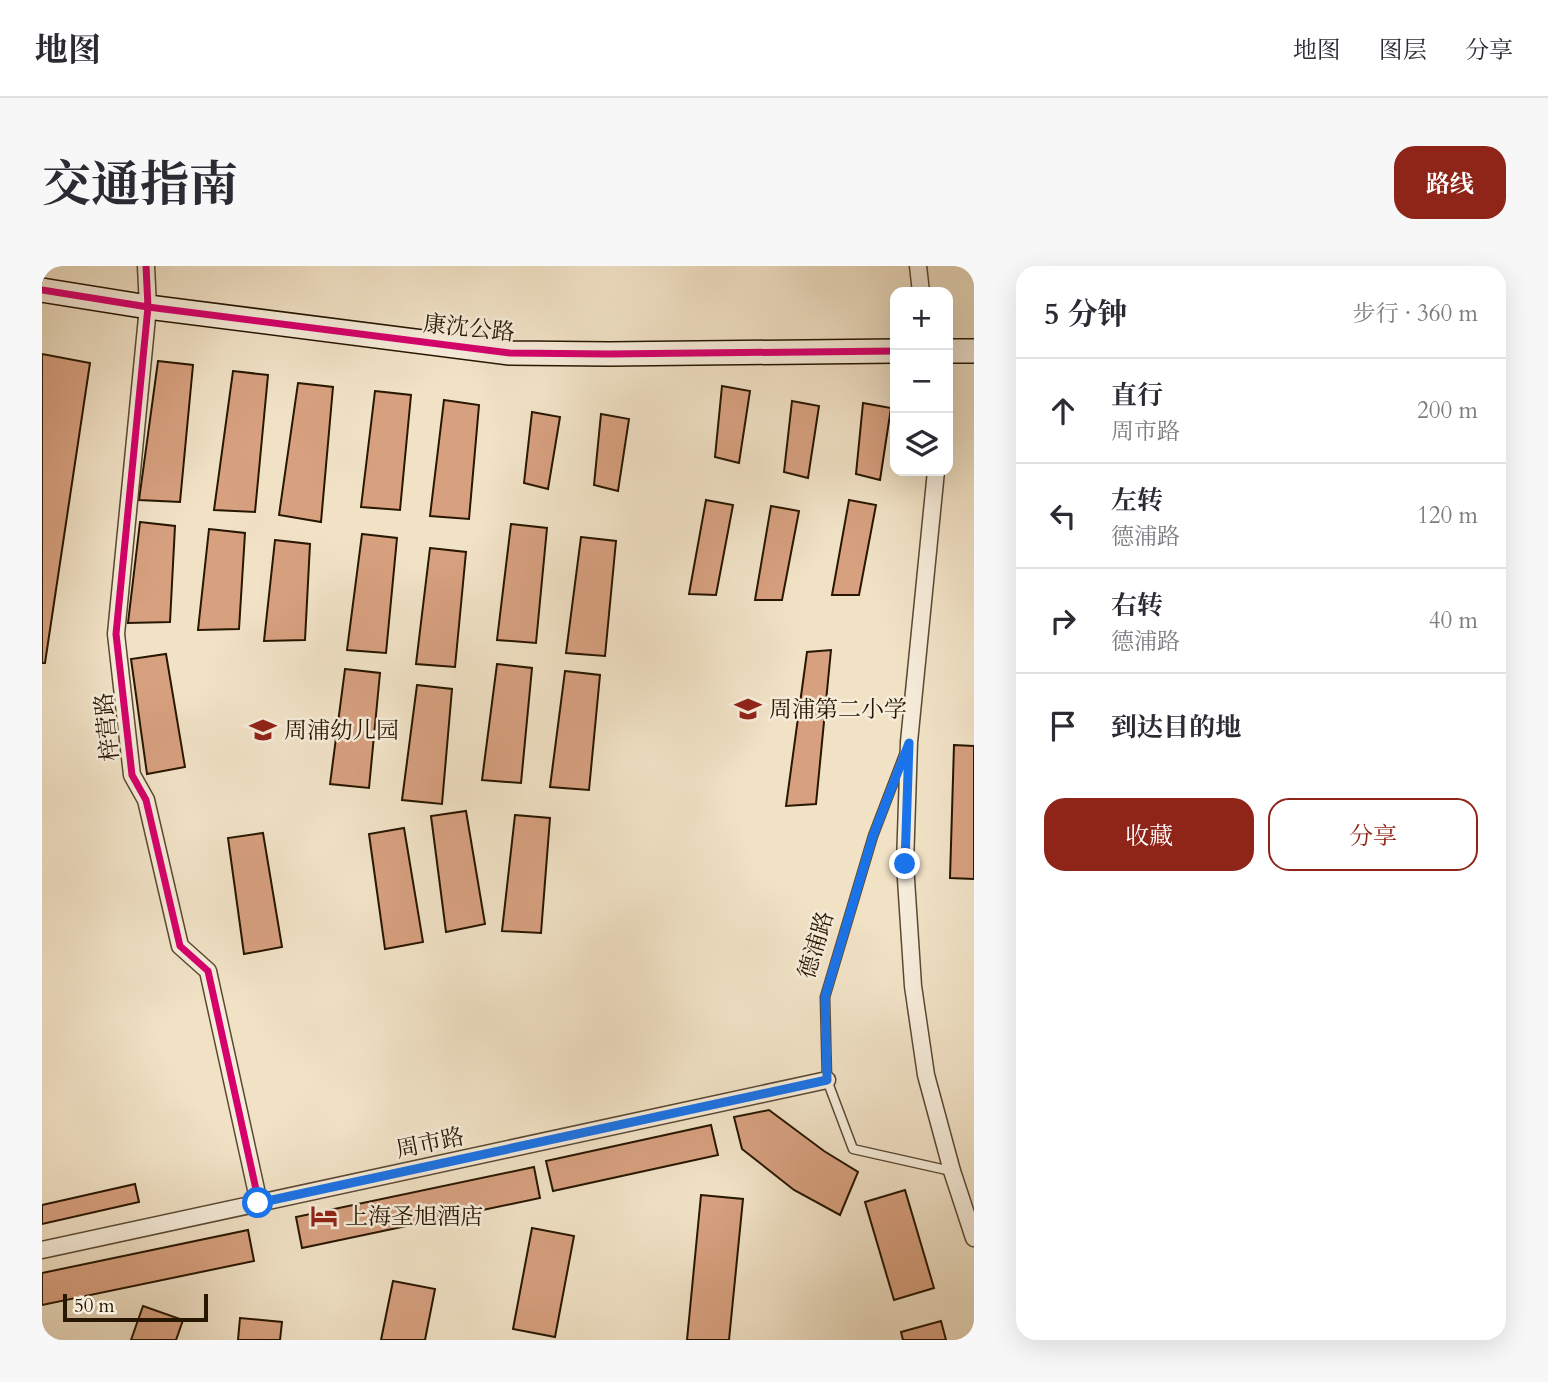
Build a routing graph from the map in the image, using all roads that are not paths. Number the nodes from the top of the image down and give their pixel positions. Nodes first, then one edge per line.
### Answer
1 (146, 266) edge
2 (918, 266) edge
3 (920, 287) edge
4 (42, 290) edge
5 (148, 307) junction
6 (890, 351) edge
7 (953, 351) edge
8 (974, 351) edge
9 (936, 476) edge
10 (909, 743) junction
11 (827, 1080) junction
12 (952, 1171) junction
13 (258, 1203) junction
14 (974, 1238) edge
15 (42, 1250) edge

1 - 5 street, 梓营路
2 - 3 street
4 - 5 street, 康沈公路
5 - 6 street, 康沈公路
5 - 13 street, 梓营路
7 - 8 street
9 - 10 street, 德浦路
10 - 11 lane, 德浦路
10 - 12 street, 德浦路
11 - 12 lane, 德浦路
11 - 13 street, 周市路
12 - 14 street, 德浦路
13 - 15 street, 周市路

